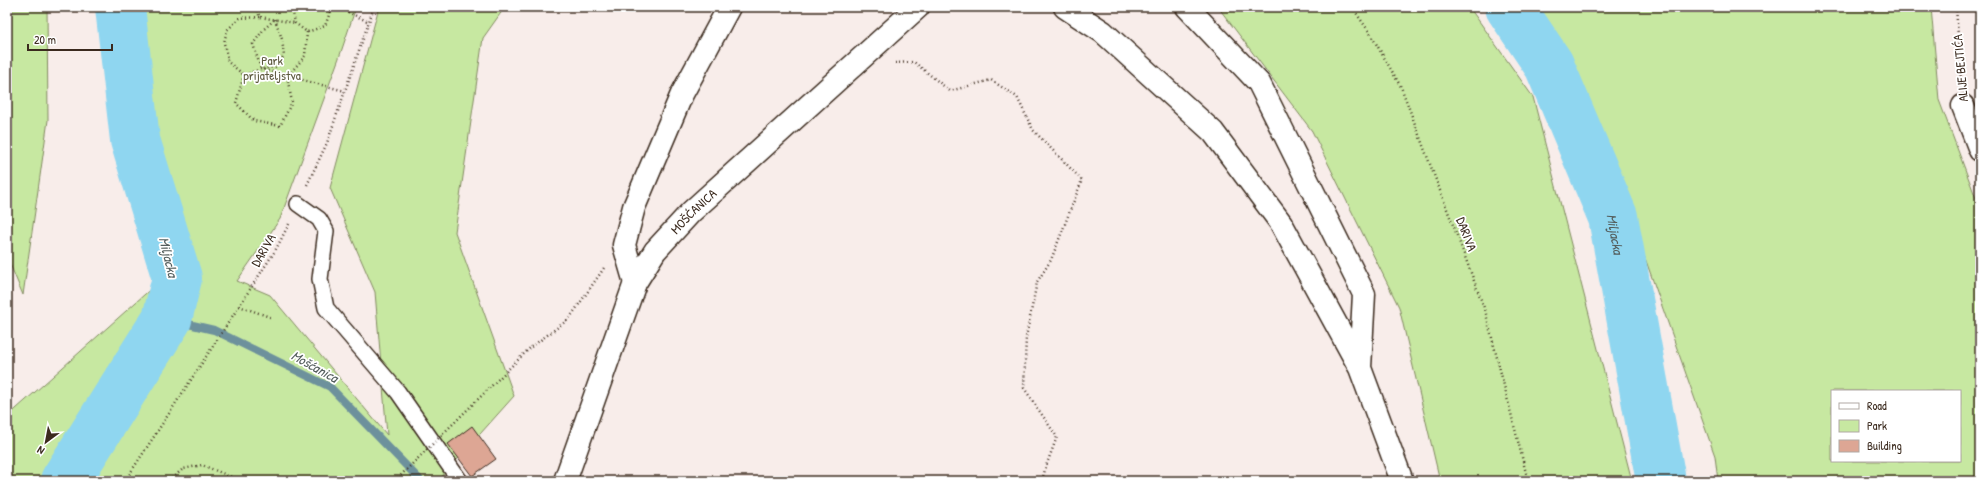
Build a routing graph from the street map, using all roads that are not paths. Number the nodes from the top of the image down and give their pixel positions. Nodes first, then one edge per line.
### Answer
1 (729, 7) edge
2 (918, 7) edge
3 (1065, 7) edge
4 (1187, 7) edge
5 (1963, 106) road end
6 (1980, 150) edge
7 (298, 204) road end
8 (635, 283) junction
9 (1360, 368) junction
10 (460, 481) edge
11 (565, 481) edge
12 (1402, 481) edge

1 - 8 main road
2 - 8 main road, MOŠĆANICA
3 - 9 main road
4 - 9 main road
5 - 6 main road, ALIJE BEJTIĆA
7 - 10 lane
8 - 11 main road, MOŠĆANICA
9 - 12 main road

